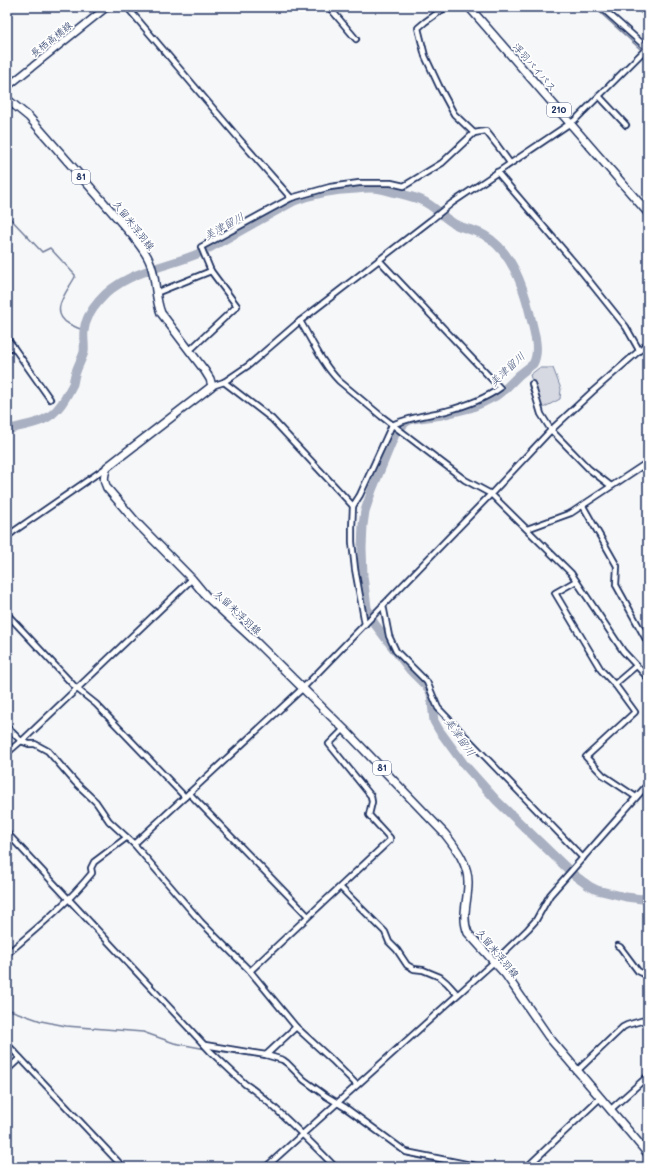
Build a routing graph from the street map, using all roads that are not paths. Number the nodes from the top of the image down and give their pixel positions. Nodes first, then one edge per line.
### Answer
1 (107, 7) edge
2 (127, 7) edge
3 (329, 7) edge
4 (446, 7) edge
5 (469, 7) edge
6 (601, 7) edge
7 (356, 39) dead end
8 (645, 50) edge
9 (7, 87) edge
10 (599, 96) junction
11 (7, 99) edge
12 (570, 123) junction
13 (626, 125) dead end
14 (474, 133) junction
15 (510, 163) junction
16 (497, 172) junction
17 (291, 198) junction
18 (648, 213) edge
19 (379, 260) junction
20 (211, 271) junction
21 (156, 293) junction
22 (300, 321) junction
23 (7, 338) edge
24 (648, 344) edge
25 (13, 346) junction
26 (7, 350) edge
27 (640, 350) junction
28 (189, 351) junction
29 (224, 382) junction
30 (532, 384) dead end
31 (212, 386) junction
32 (50, 399) dead end
33 (393, 426) junction
34 (551, 430) junction
35 (648, 462) edge
36 (107, 467) junction
37 (610, 486) junction
38 (491, 494) junction
39 (353, 506) junction
40 (582, 506) junction
41 (7, 528) edge
42 (527, 529) junction
43 (12, 533) junction
44 (7, 536) edge
45 (192, 579) junction
46 (576, 580) junction
47 (383, 605) junction
48 (7, 614) edge
49 (364, 624) junction
50 (648, 643) edge
51 (636, 666) junction
52 (648, 678) edge
53 (615, 684) junction
54 (76, 688) junction
55 (303, 688) junction
56 (7, 727) edge
57 (344, 729) junction
58 (21, 741) junction
59 (7, 753) edge
60 (648, 784) edge
61 (189, 793) junction
62 (184, 797) junction
63 (636, 797) junction
64 (7, 833) edge
65 (126, 838) junction
66 (134, 844) junction
67 (583, 858) junction
68 (340, 887) junction
69 (69, 899) junction
70 (308, 916) junction
71 (618, 946) dead end
72 (7, 954) edge
73 (494, 962) junction
74 (250, 971) junction
75 (648, 980) edge
76 (457, 994) junction
77 (648, 1019) edge
78 (296, 1028) junction
79 (7, 1044) edge
80 (207, 1048) junction
81 (266, 1055) junction
82 (20, 1058) junction
83 (7, 1070) edge
84 (577, 1071) junction
85 (648, 1076) edge
86 (357, 1085) junction
87 (600, 1098) junction
88 (336, 1104) junction
89 (610, 1110) junction
90 (303, 1134) junction
91 (648, 1154) edge
92 (123, 1167) edge
93 (266, 1167) edge
94 (335, 1167) edge
95 (481, 1167) edge
96 (526, 1167) edge

1 - 9 main road, 長栖高橋線
2 - 17 street
3 - 7 street
4 - 14 street
5 - 12 main road, 浮羽バイパス / 210
6 - 8 street
8 - 10 street
10 - 12 street
10 - 13 street
11 - 21 main road, 久留米浮羽線 / 81
12 - 15 street
12 - 18 main road, 浮羽バイパス / 210
14 - 15 street
14 - 17 street
15 - 16 street
16 - 19 street
16 - 27 street
17 - 20 street
19 - 22 street
19 - 33 street
20 - 21 street
20 - 28 street
21 - 28 main road, 久留米浮羽線 / 81
22 - 29 street
22 - 33 street
23 - 25 street
24 - 27 street
25 - 26 street
25 - 32 street
27 - 34 street
28 - 31 main road, 久留米浮羽線 / 81
29 - 31 street
29 - 39 street
30 - 34 street
31 - 36 main road
33 - 38 street
33 - 39 street
34 - 37 street
34 - 38 street
35 - 37 street
36 - 43 street
36 - 45 main road, 久留米浮羽線 / 81
37 - 40 street
38 - 42 street
38 - 47 street
39 - 49 street
40 - 42 street
40 - 50 street
41 - 43 street
42 - 46 street
43 - 44 street
45 - 54 street
45 - 55 main road, 久留米浮羽線 / 81
46 - 51 street
46 - 53 street
47 - 49 street
47 - 67 street
48 - 54 street
49 - 55 street
51 - 52 street
51 - 53 street
53 - 63 street
54 - 58 street
54 - 62 street
55 - 57 main road, 久留米浮羽線 / 81
55 - 61 street
56 - 58 street
57 - 68 street
57 - 73 main road, 久留米浮羽線 / 81
58 - 59 street
58 - 65 street
60 - 63 street
61 - 62 street
61 - 70 street
62 - 66 street
63 - 67 street
64 - 69 street
65 - 66 street
65 - 69 street
66 - 74 street
67 - 73 street
68 - 70 street
68 - 76 street
69 - 72 street
69 - 80 street
70 - 74 street
71 - 75 street
73 - 76 street
73 - 84 main road, 久留米浮羽線 / 81
74 - 78 street
76 - 86 street
77 - 84 street
78 - 81 street
78 - 86 street
79 - 82 street
80 - 81 street
80 - 90 street
81 - 88 street
82 - 83 street
82 - 92 street
84 - 87 main road, 久留米浮羽線 / 81
85 - 89 street
86 - 88 street
87 - 89 main road, 久留米浮羽線 / 81
87 - 96 street
88 - 90 street
88 - 95 street
89 - 91 main road, 久留米浮羽線 / 81
90 - 93 street
90 - 94 street

